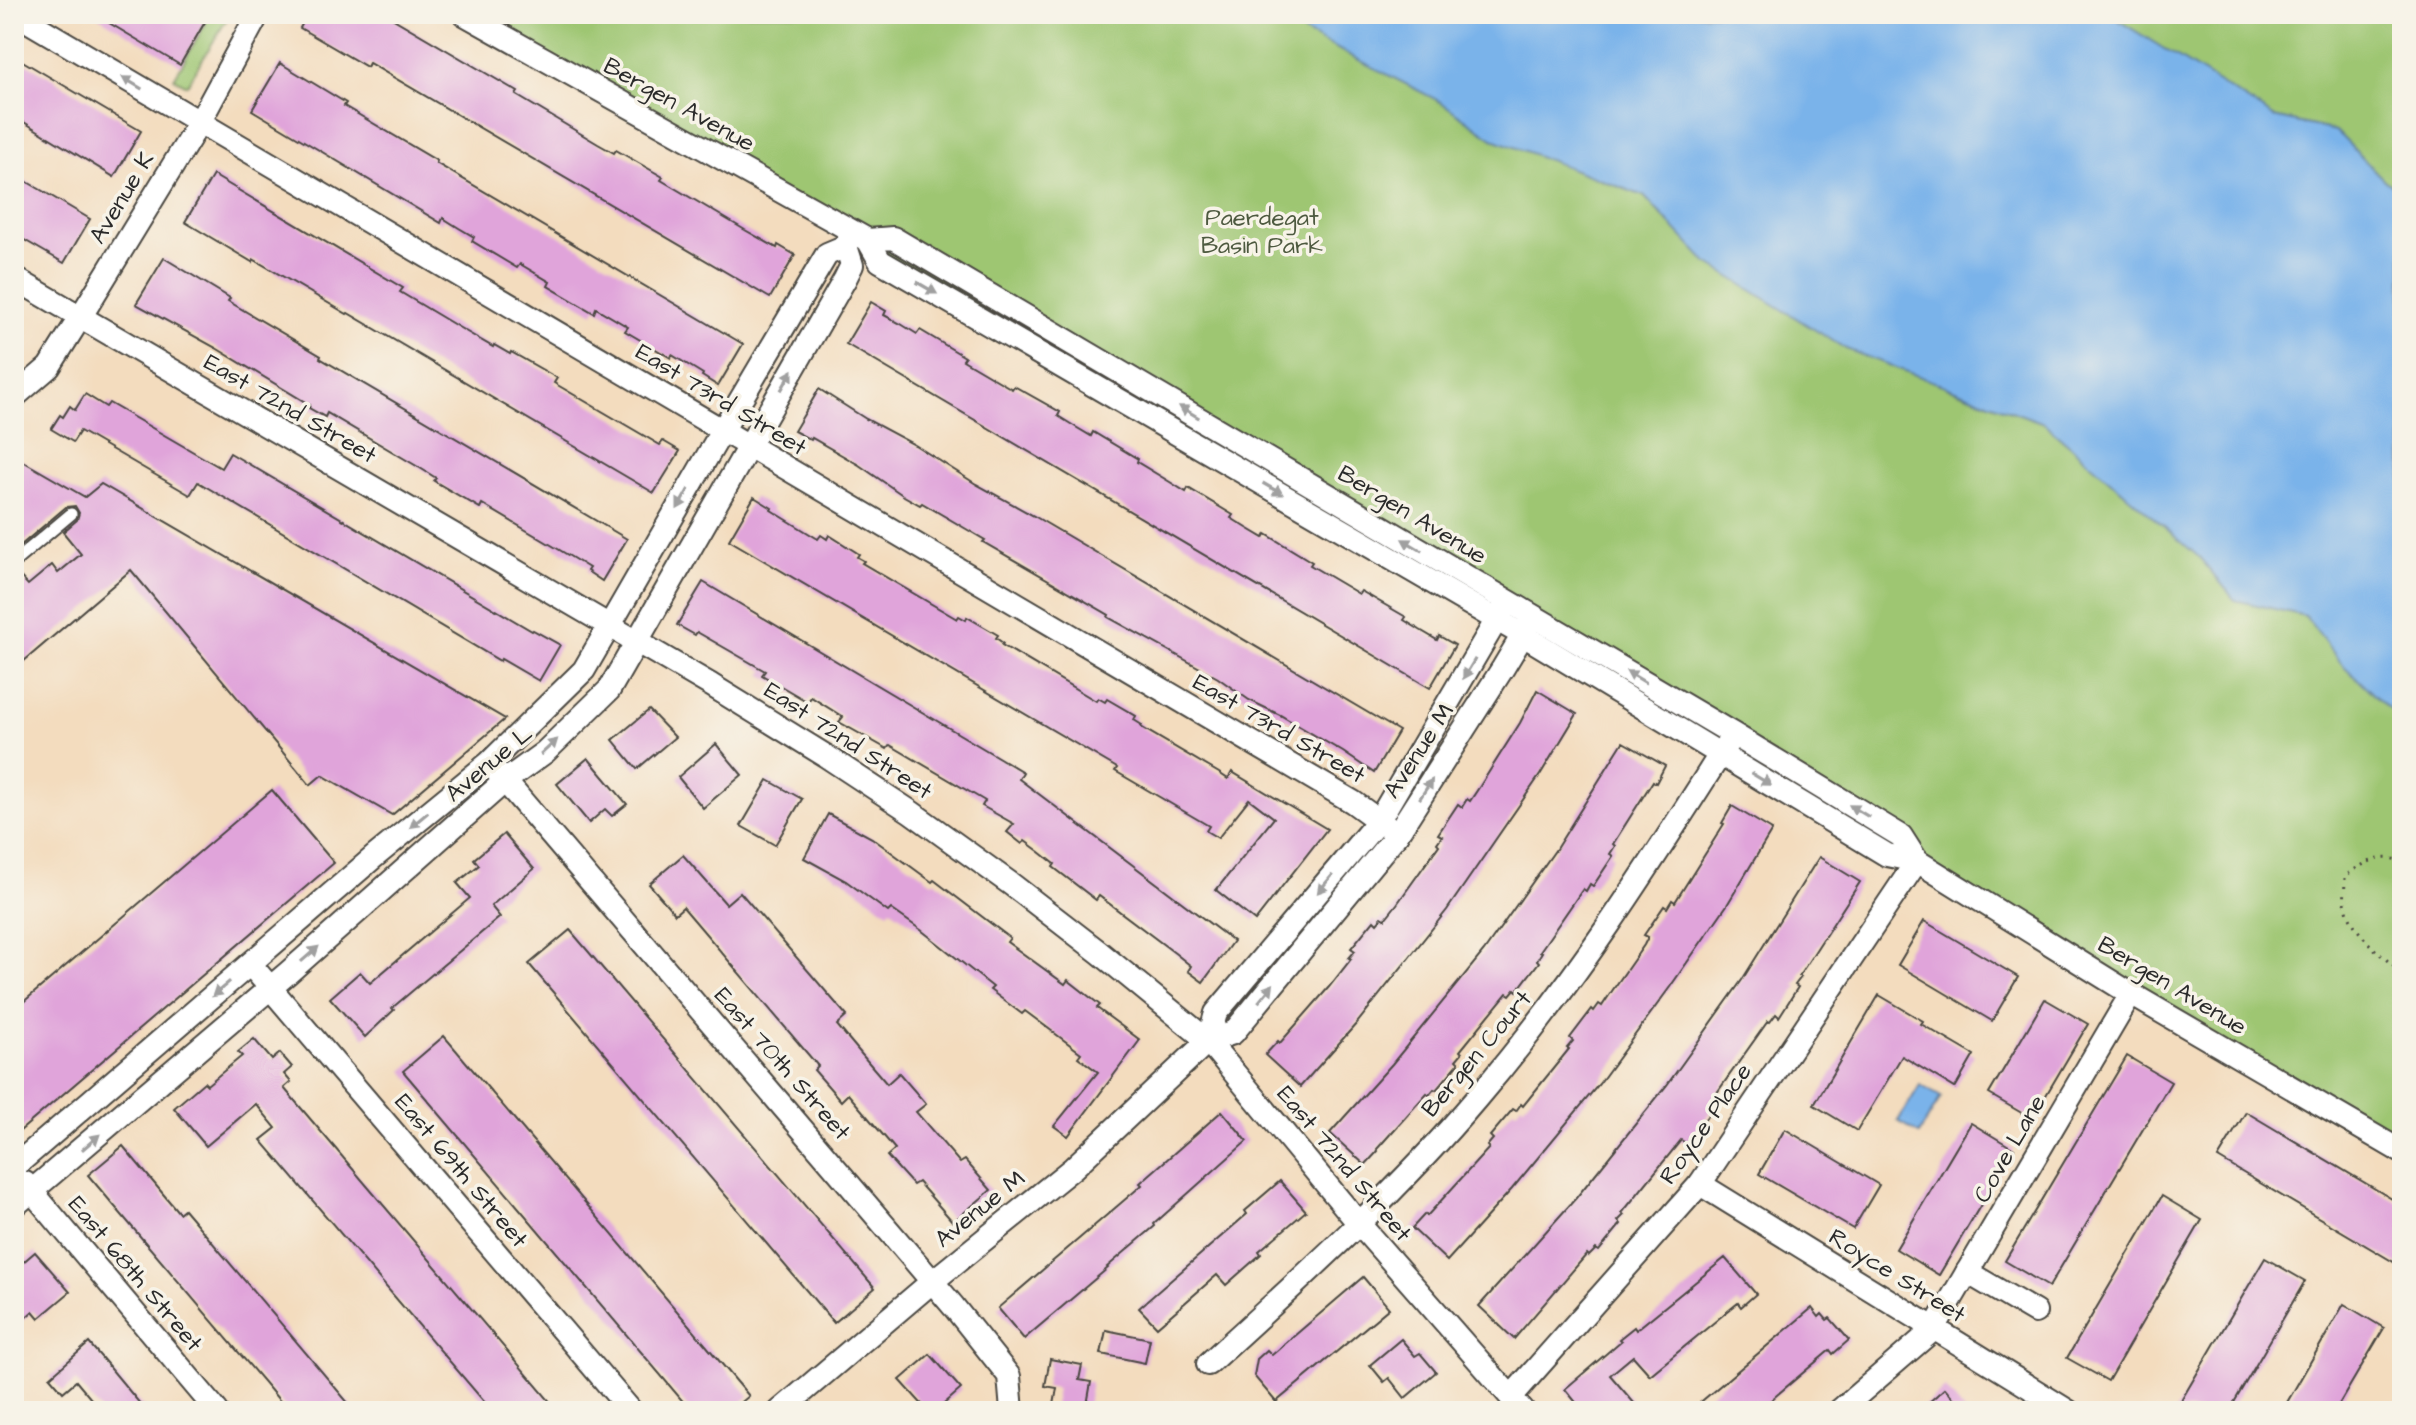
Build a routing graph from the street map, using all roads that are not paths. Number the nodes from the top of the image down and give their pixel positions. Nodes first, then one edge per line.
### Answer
1 (16, 14) edge
2 (258, 14) edge
3 (464, 14) edge
4 (199, 123) junction
5 (856, 240) junction
6 (14, 278) edge
7 (81, 316) junction
8 (14, 397) edge
9 (722, 431) junction
10 (748, 447) junction
11 (71, 514) dead end
12 (14, 562) edge
13 (1503, 611) junction
14 (1528, 626) junction
15 (611, 627) junction
16 (637, 643) junction
17 (1733, 734) junction
18 (1720, 755) junction
19 (489, 763) junction
20 (505, 781) junction
21 (1388, 827) junction
22 (1917, 861) junction
23 (250, 964) junction
24 (271, 988) junction
25 (2131, 994) junction
26 (1208, 1041) junction
27 (2402, 1152) edge
28 (14, 1168) edge
29 (1700, 1184) junction
30 (32, 1192) junction
31 (14, 1206) edge
32 (1360, 1225) junction
33 (1967, 1272) junction
34 (933, 1281) junction
35 (2035, 1312) dead end
36 (1933, 1330) junction
37 (1208, 1364) dead end
38 (1517, 1404) edge
39 (217, 1411) edge
40 (631, 1411) edge
41 (780, 1411) edge
42 (1012, 1411) edge
43 (1839, 1411) edge
44 (2068, 1411) edge

4 -> 1 street, East 73rd Street
2 - 4 street, Avenue K
3 - 5 street, Bergen Avenue
4 - 7 street, Avenue K
4 - 9 street, East 73rd Street
5 - 9 street, Avenue L
10 -> 5 street, Avenue L
5 - 13 street, Bergen Avenue
6 - 7 street, East 72nd Street
7 - 8 street, Avenue K
7 - 15 street, East 72nd Street
9 - 10 street, East 73rd Street
9 -> 15 street, Avenue L
10 - 16 street, Avenue L
10 - 21 street, East 73rd Street
11 - 12 lane
13 - 14 street, Bergen Avenue
13 -> 21 street, Avenue M
17 -> 14 street, Bergen Avenue
14 - 18 street, Bergen Avenue
21 -> 14 street, Avenue M
15 - 16 street, East 72nd Street
15 - 19 street, Avenue L
20 -> 16 street, Avenue L
16 - 26 street, East 72nd Street
17 - 18 street, Bergen Court
22 -> 17 street, Bergen Avenue
18 -> 22 street, Bergen Avenue
18 - 32 street, Bergen Court
19 - 20 street, East 70th Street
19 -> 23 street, Avenue L
24 -> 20 street, Avenue L
20 - 34 street, East 70th Street
21 - 26 street, Avenue M
22 - 25 street, Bergen Avenue
22 - 29 street, Royce Place
23 - 24 street, East 69th Street
23 -> 28 street, Avenue L
30 -> 24 street, Avenue L
24 - 40 street, East 69th Street
25 - 27 street, Bergen Avenue
25 - 33 street, Cove Lane
26 - 32 street, East 72nd Street
26 - 34 street, Avenue M
28 - 30 street, East 68th Street
29 - 36 street, Royce Street
29 - 38 street, Royce Place
30 - 31 street, Avenue L
30 - 39 street, East 68th Street
32 - 37 street, Bergen Court
32 - 38 street, East 72nd Street
33 - 35 street
33 - 36 street, Cove Lane
34 - 41 street, Avenue M
34 - 42 street, East 70th Street
36 - 43 street, Cove Lane
36 - 44 street, Royce Street

